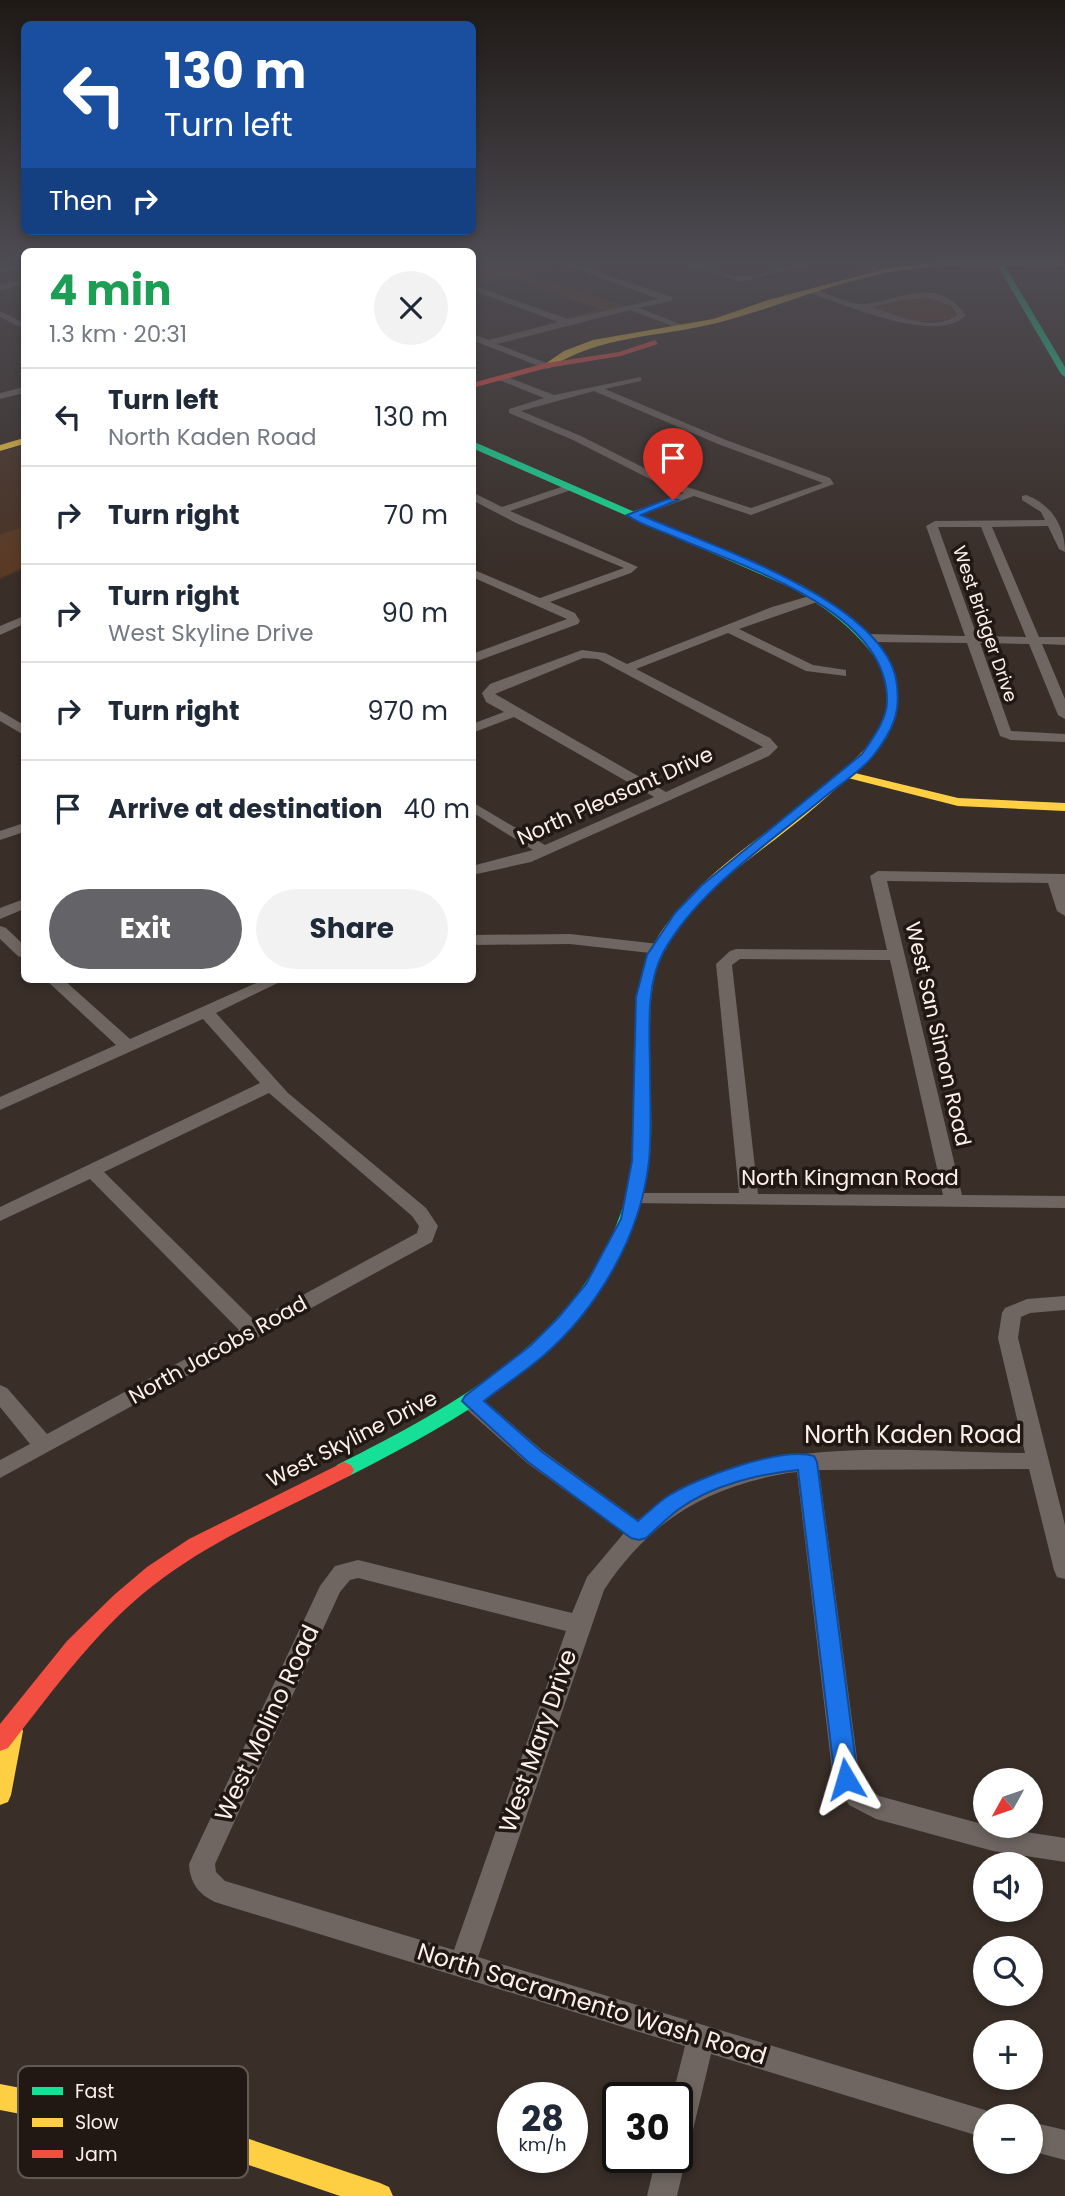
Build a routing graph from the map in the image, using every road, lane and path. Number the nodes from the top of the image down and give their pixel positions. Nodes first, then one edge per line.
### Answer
1 (540, 363) edge
2 (562, 363) edge
3 (546, 366) junction
4 (502, 378) junction
5 (638, 379) dead end
6 (476, 385) edge
7 (595, 388) junction
8 (21, 391) edge
9 (1, 395) edge
10 (552, 398) junction
11 (21, 442) edge
12 (476, 446) edge
13 (0, 447) edge
14 (570, 487) junction
15 (694, 493) junction
16 (476, 497) edge
17 (1026, 498) dead end
18 (500, 511) junction
19 (632, 515) junction
20 (985, 523) junction
21 (1052, 523) junction
22 (1065, 549) edge
23 (476, 574) edge
24 (816, 598) junction
25 (540, 602) junction
26 (21, 621) edge
27 (729, 629) junction
28 (0, 631) edge
29 (867, 638) junction
30 (972, 640) junction
31 (1034, 641) junction
32 (1065, 641) edge
33 (476, 658) edge
34 (626, 669) junction
35 (841, 673) dead end
36 (516, 712) junction
37 (0, 715) edge
38 (1065, 715) edge
39 (476, 727) edge
40 (21, 729) edge
41 (1065, 738) edge
42 (861, 761) junction
43 (846, 774) junction
44 (1065, 793) edge
45 (665, 797) junction
46 (1065, 807) edge
47 (476, 808) edge
48 (21, 828) edge
49 (0, 836) edge
50 (545, 851) junction
51 (476, 871) edge
52 (1060, 879) edge
53 (21, 905) edge
54 (1065, 911) edge
55 (0, 914) edge
56 (0, 931) edge
57 (476, 940) edge
58 (659, 949) junction
59 (21, 950) edge
60 (895, 955) junction
61 (57, 983) edge
62 (269, 983) edge
63 (205, 1011) junction
64 (127, 1046) junction
65 (271, 1086) junction
66 (0, 1104) edge
67 (92, 1171) junction
68 (634, 1199) junction
69 (750, 1200) junction
70 (954, 1202) junction
71 (1064, 1205) edge
72 (0, 1215) edge
73 (1065, 1303) edge
74 (253, 1331) junction
75 (0, 1393) edge
76 (471, 1401) junction
77 (44, 1446) junction
78 (1038, 1461) junction
79 (807, 1462) junction
80 (0, 1470) edge
81 (639, 1532) junction
82 (1065, 1570) edge
83 (578, 1624) junction
84 (4, 1734) edge
85 (0, 1795) edge
86 (1065, 1850) edge
87 (204, 1878) joint
88 (462, 1965) junction
89 (701, 2037) junction
90 (690, 2082) edge
91 (0, 2097) edge
92 (18, 2100) edge
93 (973, 2119) edge
94 (1043, 2140) edge
95 (1065, 2145) edge
96 (248, 2152) edge
97 (667, 2173) edge
98 (380, 2196) edge
99 (662, 2196) edge

1 - 3 street
2 - 3 street
3 - 4 street
4 - 6 street
4 - 10 street
5 - 7 street
7 - 10 street
7 - 15 street
8 - 9 street
10 - 15 street
11 - 13 street
12 - 14 street, West Skyline Drive
14 - 18 street
14 - 19 street, West Skyline Drive
15 - 19 street
16 - 18 street
17 - 21 street
18 - 25 street
19 - 24 street, West Skyline Drive
20 - 21 street
20 - 30 street, West Bridger Drive
20 - 31 street
21 - 22 street
23 - 25 street
24 - 27 street
24 - 29 street, West Skyline Drive
25 - 33 street
26 - 28 street
27 - 34 street
27 - 35 street
29 - 30 street
29 - 42 street, West Skyline Drive
30 - 31 street
30 - 41 street, West Bridger Drive
31 - 32 street
31 - 38 street
34 - 36 street
34 - 45 street, North Pleasant Drive
36 - 39 street
36 - 45 street
37 - 40 street
42 - 43 street, West Skyline Drive
42 - 44 street
43 - 46 street
43 - 58 street, West Skyline Drive
45 - 50 street, North Pleasant Drive
47 - 50 street
48 - 49 street
50 - 51 street, North Pleasant Drive
52 - 54 street
52 - 60 street, West San Simon Road
53 - 55 street
56 - 59 street
57 - 58 street
58 - 68 street, West Skyline Drive
60 - 69 street
60 - 70 street, West San Simon Road
61 - 64 street
62 - 63 street
63 - 64 street
63 - 65 street
64 - 66 street
65 - 67 street
65 - 74 street, North Jacobs Road
67 - 72 street
67 - 74 street
68 - 69 street, North Kingman Road
68 - 76 street, West Skyline Drive
69 - 70 street, North Kingman Road
70 - 71 street, North Kingman Road
73 - 78 street
74 - 77 street, North Jacobs Road
75 - 77 street
76 - 81 street
76 - 84 street, West Skyline Drive
77 - 80 street, North Jacobs Road
78 - 79 street, North Kaden Road
78 - 82 street
79 - 81 street, North Kaden Road
79 - 86 street
81 - 83 street, West Mary Drive
83 - 87 street, West Molino Road
83 - 88 street, West Mary Drive
84 - 85 street, West Skyline Drive
87 - 88 street, North Sacramento Wash Road
88 - 89 street, North Sacramento Wash Road
89 - 90 street
89 - 93 street, North Sacramento Wash Road
91 - 92 street
94 - 95 street
96 - 98 street
97 - 99 street

